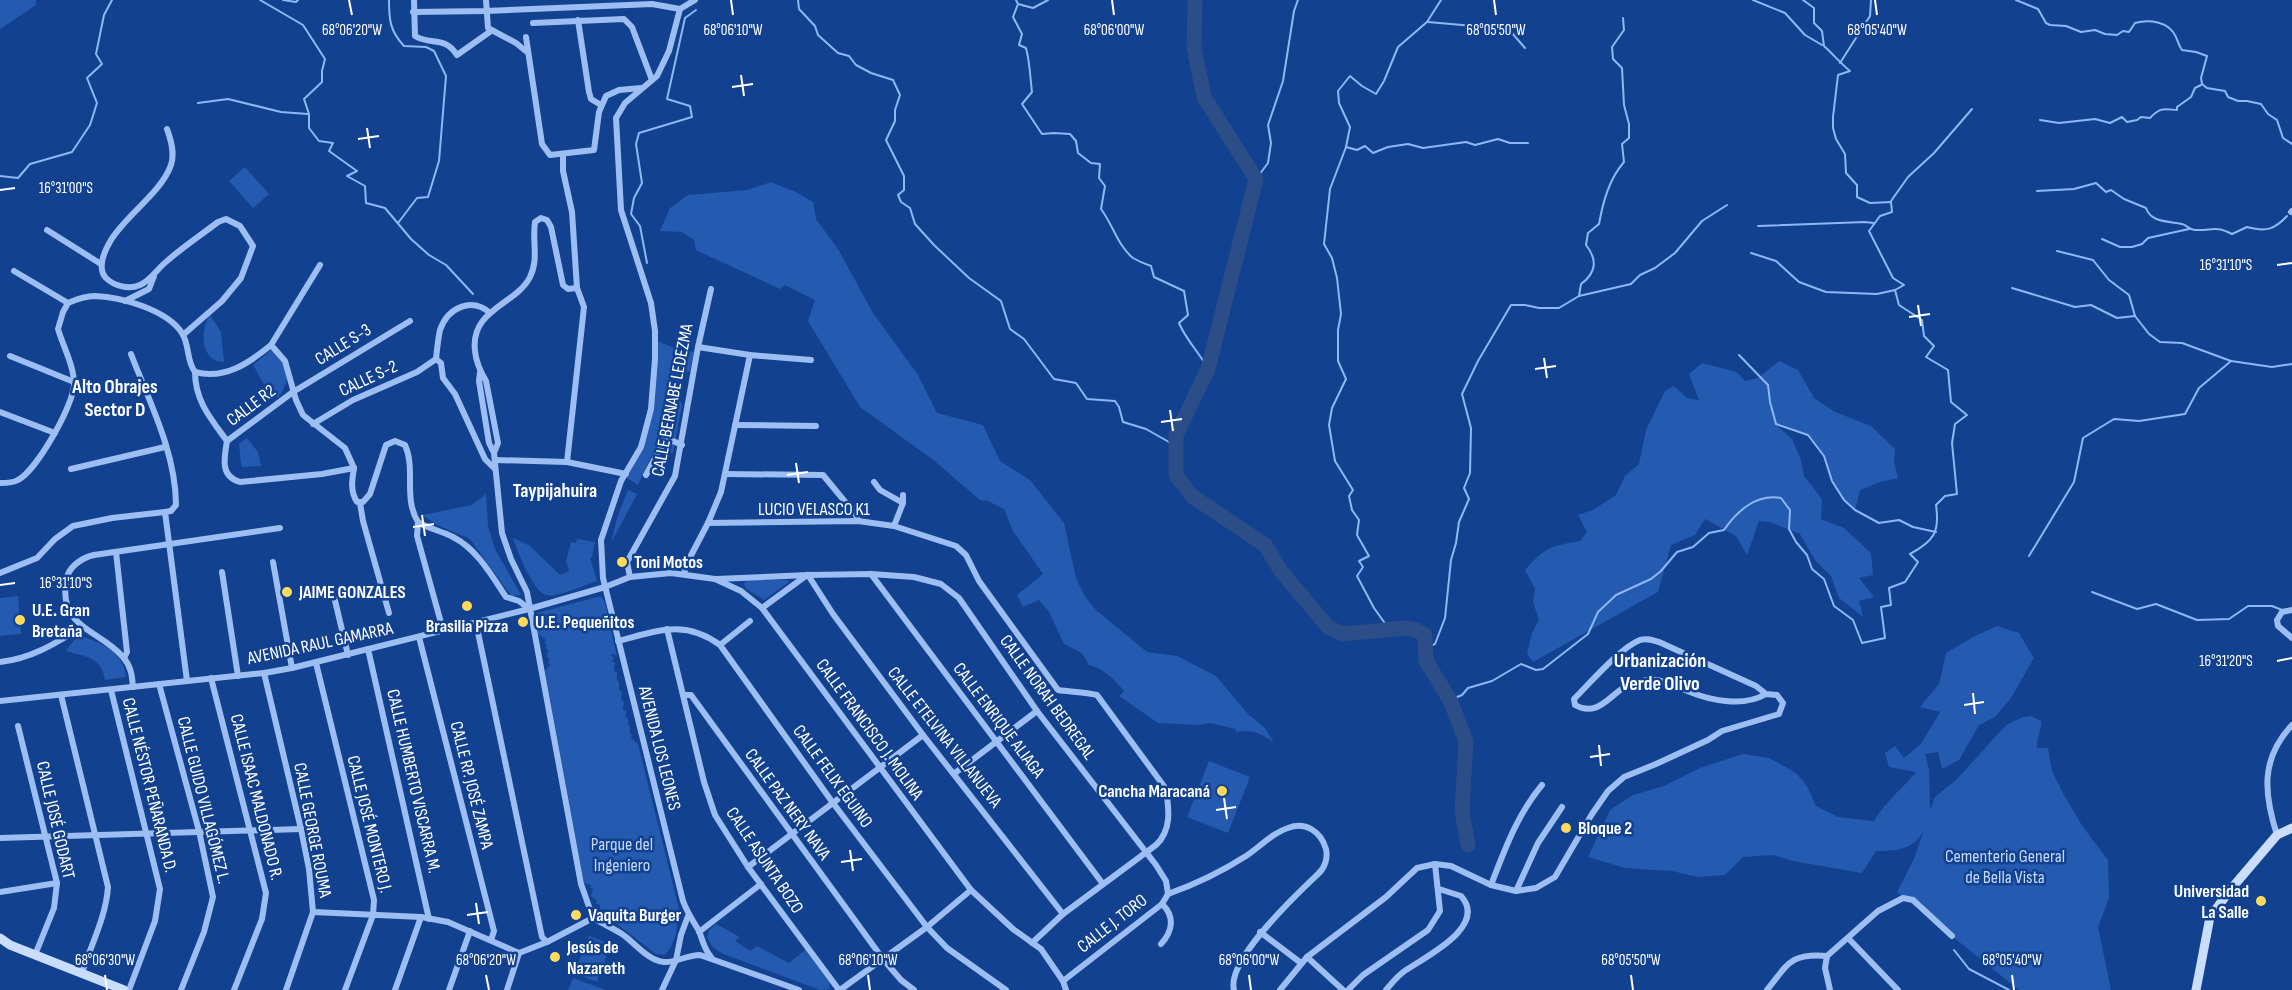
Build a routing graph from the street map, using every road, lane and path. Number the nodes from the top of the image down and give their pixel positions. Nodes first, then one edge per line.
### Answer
1 (414, 0) edge
2 (486, 0) edge
3 (695, 0) edge
4 (652, 2) edge
5 (680, 9) junction
6 (486, 11) junction
7 (413, 12) junction
8 (578, 20) junction
9 (533, 22) dead end
10 (491, 31) junction
11 (526, 37) dead end
12 (527, 52) junction
13 (652, 80) junction
14 (642, 88) junction
15 (601, 105) junction
16 (167, 129) dead end
17 (563, 154) junction
18 (47, 230) dead end
19 (101, 264) junction
20 (320, 265) dead end
21 (14, 271) dead end
22 (155, 272) junction
23 (577, 288) junction
24 (711, 289) dead end
25 (124, 302) junction
26 (68, 303) junction
27 (490, 313) junction
28 (410, 321) dead end
29 (183, 335) junction
30 (271, 345) junction
31 (698, 346) junction
32 (131, 354) dead end
33 (750, 355) junction
34 (10, 356) dead end
35 (435, 359) junction
36 (811, 360) dead end
37 (195, 372) junction
38 (74, 382) junction
39 (293, 392) junction
40 (0, 412) edge
41 (312, 424) junction
42 (735, 425) junction
43 (816, 426) dead end
44 (55, 433) junction
45 (227, 441) junction
46 (682, 445) junction
47 (165, 447) junction
48 (495, 456) junction
49 (567, 462) junction
50 (354, 468) junction
51 (71, 469) dead end
52 (496, 469) junction
53 (626, 474) junction
54 (726, 474) junction
55 (646, 475) dead end
56 (874, 482) dead end
57 (0, 483) edge
58 (903, 495) dead end
59 (360, 503) junction
60 (903, 503) junction
61 (165, 512) junction
62 (858, 521) junction
63 (418, 522) junction
64 (708, 524) junction
65 (894, 526) junction
66 (280, 528) dead end
67 (167, 543) junction
68 (116, 552) junction
69 (273, 562) dead end
70 (222, 572) dead end
71 (0, 573) edge
72 (684, 574) junction
73 (871, 574) junction
74 (808, 575) junction
75 (630, 577) junction
76 (715, 579) junction
77 (605, 587) junction
78 (332, 588) dead end
79 (762, 608) junction
80 (529, 609) junction
81 (2292, 610) edge
82 (389, 612) dead end
83 (750, 621) dead end
84 (476, 623) junction
85 (82, 627) junction
86 (667, 629) junction
87 (443, 630) junction
88 (419, 637) junction
89 (2292, 638) edge
90 (618, 640) junction
91 (720, 645) junction
92 (368, 650) junction
93 (348, 654) junction
94 (124, 658) junction
95 (0, 663) edge
96 (316, 663) junction
97 (292, 668) junction
98 (264, 673) junction
99 (238, 676) junction
100 (211, 678) junction
101 (187, 681) junction
102 (159, 684) junction
103 (134, 687) junction
104 (111, 690) junction
105 (1766, 694) junction
106 (61, 695) junction
107 (683, 695) junction
108 (0, 701) edge
109 (1037, 711) junction
110 (2292, 725) edge
111 (18, 726) dead end
112 (923, 735) junction
113 (996, 742) junction
114 (879, 769) junction
115 (955, 773) junction
116 (1542, 785) dead end
117 (833, 803) junction
118 (1562, 807) dead end
119 (2292, 828) edge
120 (301, 829) junction
121 (199, 831) junction
122 (249, 831) junction
123 (146, 832) junction
124 (94, 835) junction
125 (793, 835) junction
126 (2277, 835) junction
127 (46, 837) junction
128 (0, 838) edge
129 (1145, 853) junction
130 (1435, 864) junction
131 (748, 867) junction
132 (57, 883) junction
133 (761, 884) junction
134 (1103, 884) junction
135 (1491, 885) junction
136 (1439, 889) junction
137 (971, 890) junction
138 (1516, 891) junction
139 (0, 892) edge
140 (1168, 894) junction
141 (1162, 904) junction
142 (314, 912) junction
143 (1063, 914) junction
144 (374, 915) junction
145 (688, 916) junction
146 (425, 918) junction
147 (593, 918) junction
148 (927, 927) junction
149 (471, 931) junction
150 (699, 932) junction
151 (1260, 932) junction
152 (1952, 936) dead end
153 (0, 938) edge
154 (1849, 939) junction
155 (491, 940) junction
156 (547, 942) junction
157 (1032, 943) junction
158 (1161, 944) dead end
159 (519, 953) junction
160 (35, 955) junction
161 (1827, 956) junction
162 (711, 957) junction
163 (1307, 957) junction
164 (883, 959) junction
165 (676, 960) junction
166 (1301, 963) junction
167 (81, 973) junction
168 (1063, 981) junction
169 (124, 990) edge
170 (129, 990) edge
171 (181, 990) edge
172 (234, 990) edge
173 (286, 990) edge
174 (345, 990) edge
175 (395, 990) edge
176 (449, 990) edge
177 (507, 990) edge
178 (662, 990) edge
179 (799, 990) edge
180 (840, 990) edge
181 (914, 990) edge
182 (1006, 990) edge
183 (1066, 990) edge
184 (1234, 990) edge
185 (1280, 990) edge
186 (1343, 990) edge
187 (1348, 990) edge
188 (1386, 990) edge
189 (1767, 990) edge
190 (1830, 990) edge
191 (1898, 990) edge
192 (2196, 990) edge

1 - 7 street
2 - 6 street
3 - 5 street
4 - 5 street
4 - 6 street
5 - 13 street
6 - 7 street
6 - 10 street
7 - 10 street
8 - 9 street
8 - 13 street
8 - 15 street
10 - 12 street
11 - 12 street
12 - 17 street
13 - 14 street, AVENIDA LOS LEONES
14 - 15 street
14 - 53 street, AVENIDA LOS LEONES
15 - 17 street
16 - 19 street
17 - 23 street
18 - 19 street
19 - 22 street
20 - 30 street
21 - 26 street
22 - 25 street
22 - 29 street
23 - 27 street
23 - 49 street
24 - 31 street, CALLE BERNABE LEDEZMA
25 - 26 street
25 - 29 street
26 - 38 street
27 - 35 street
27 - 48 street
28 - 39 street, CALLE S-3
29 - 37 street
30 - 37 street
30 - 39 street
31 - 33 street
31 - 46 street, CALLE BERNABE LEDEZMA
32 - 47 street
33 - 36 street
33 - 42 street
34 - 38 street
35 - 41 street, CALLE S-2
35 - 52 street
37 - 45 street
38 - 44 street
39 - 41 street
39 - 45 street, CALLE R2
40 - 44 street
41 - 50 street
42 - 43 street
42 - 54 street
44 - 57 street
45 - 50 street
46 - 55 street
46 - 75 street, CALLE BERNABE LEDEZMA
47 - 51 street
47 - 61 street
48 - 49 street
48 - 52 street
49 - 53 street
50 - 59 street
52 - 80 street
53 - 77 street, AVENIDA LOS LEONES
54 - 62 street
54 - 64 street
56 - 60 street
58 - 60 street
59 - 63 street
59 - 82 street
60 - 65 street
61 - 67 street
61 - 71 street
62 - 64 street, LUCIO VELASCO K1
62 - 65 street, LUCIO VELASCO K1
63 - 80 street
63 - 87 street
64 - 72 street
65 - 129 street, LUCIO VELASCO K1
66 - 67 street
67 - 68 street
67 - 101 street
68 - 85 street
68 - 94 street
69 - 97 street
70 - 99 street
72 - 75 street, CALLE FRANCISCO J. MOLINA
72 - 76 street, CALLE FRANCISCO J. MOLINA
73 - 74 street, CALLE NORAH BEDREGAL
73 - 109 street, CALLE NORAH BEDREGAL
73 - 113 street, CALLE ENRIQUE ALIAGA
74 - 76 street, CALLE NORAH BEDREGAL
74 - 79 street
74 - 112 street, CALLE ETELVINA VILLANUEVA
75 - 77 street, CALLE FRANCISCO J. MOLINA
76 - 79 street, CALLE FRANCISCO J. MOLINA
77 - 80 street, AVENIDA RAUL GAMARRA
77 - 90 street, AVENIDA LOS LEONES
78 - 93 street
79 - 114 street, CALLE FRANCISCO J. MOLINA
80 - 84 street, AVENIDA RAUL GAMARRA
80 - 147 street
81 - 89 street
83 - 91 street
84 - 87 street, AVENIDA RAUL GAMARRA
84 - 156 street
85 - 94 street
85 - 95 street
86 - 90 street, CALLE FELIX EGUINO
86 - 91 street, CALLE FELIX EGUINO
86 - 107 street, CALLE ASUNTA BOZO
87 - 88 street, AVENIDA RAUL GAMARRA
88 - 92 street, AVENIDA RAUL GAMARRA
88 - 155 street, CALLE RP. JOSÉ ZAMPA
90 - 145 street, AVENIDA LOS LEONES
91 - 117 street, CALLE FELIX EGUINO
92 - 93 street, AVENIDA RAUL GAMARRA
92 - 146 street, CALLE HUMBERTO VISCARRA M.
93 - 96 street, AVENIDA RAUL GAMARRA
94 - 103 street
96 - 97 street, AVENIDA RAUL GAMARRA
96 - 144 street, CALLE JOSÉ MONTERO J.
97 - 98 street, AVENIDA RAUL GAMARRA
98 - 99 street, AVENIDA RAUL GAMARRA
98 - 120 street, CALLE GEORGE ROUMA
99 - 100 street, AVENIDA RAUL GAMARRA
100 - 101 street, AVENIDA RAUL GAMARRA
100 - 122 street, CALLE ISAAC MALDONADO R.
101 - 102 street, AVENIDA RAUL GAMARRA
102 - 103 street, AVENIDA RAUL GAMARRA
102 - 121 street, CALLE GUIDO VILLAGÓMEZ L.
103 - 104 street, AVENIDA RAUL GAMARRA
104 - 106 street, AVENIDA RAUL GAMARRA
104 - 123 street, CALLE NÉSTOR PEÑARANDA D.
105 - 105 street
105 - 138 street
106 - 108 street, AVENIDA RAUL GAMARRA
106 - 124 street
107 - 125 street, CALLE PAZ NERY NAVA
107 - 131 street, CALLE ASUNTA BOZO
109 - 113 street
109 - 129 street, CALLE NORAH BEDREGAL
110 - 126 street
111 - 127 street, CALLE JOSÉ GODART
112 - 114 street
112 - 115 street, CALLE ETELVINA VILLANUEVA
113 - 115 street
113 - 134 street, CALLE ENRIQUE ALIAGA
114 - 117 street
114 - 137 street, CALLE FRANCISCO J. MOLINA
115 - 143 street, CALLE ETELVINA VILLANUEVA
116 - 135 street
117 - 125 street
117 - 148 street, CALLE FELIX EGUINO
118 - 138 street
119 - 126 main road
120 - 122 street
120 - 142 street, CALLE GEORGE ROUMA
121 - 122 street
121 - 123 street
121 - 171 street, CALLE GUIDO VILLAGÓMEZ L.
122 - 172 street, CALLE ISAAC MALDONADO R.
123 - 124 street
123 - 170 street, CALLE NÉSTOR PEÑARANDA D.
124 - 127 street
124 - 167 street
125 - 131 street
125 - 164 street, CALLE PAZ NERY NAVA
126 - 192 main road
127 - 128 street
127 - 132 street, CALLE JOSÉ GODART
129 - 134 street
129 - 140 street, CALLE J. TORO
130 - 135 street
130 - 136 street
130 - 163 street
131 - 133 street, CALLE ASUNTA BOZO
132 - 139 street
132 - 160 street, CALLE JOSÉ GODART
133 - 150 street
133 - 180 street, CALLE ASUNTA BOZO
134 - 143 street
135 - 138 street
136 - 187 street
136 - 188 street
137 - 148 street
137 - 157 street, CALLE FRANCISCO J. MOLINA
140 - 141 street, CALLE J. TORO
140 - 151 street
141 - 158 street
141 - 168 street, CALLE J. TORO
142 - 144 street
142 - 173 street, CALLE GEORGE ROUMA
143 - 157 street
144 - 146 street
144 - 174 street, CALLE JOSÉ MONTERO J.
145 - 150 street, AVENIDA LOS LEONES
145 - 165 street
146 - 149 street
146 - 175 street
147 - 156 street
147 - 165 street
148 - 164 street
148 - 182 street, CALLE FELIX EGUINO
149 - 155 street
149 - 176 street
150 - 162 street, AVENIDA LOS LEONES
151 - 166 street
151 - 184 street
152 - 154 street
153 - 160 main road
154 - 161 street
154 - 191 street
155 - 159 street
156 - 159 street
157 - 168 street, CALLE FRANCISCO J. MOLINA
159 - 177 street
160 - 167 main road
161 - 189 street
161 - 190 street
162 - 165 street
162 - 179 street
163 - 166 street
163 - 186 street
164 - 180 street
164 - 181 street, CALLE PAZ NERY NAVA
165 - 178 street
166 - 185 street
167 - 169 main road
168 - 183 street, CALLE FRANCISCO J. MOLINA

